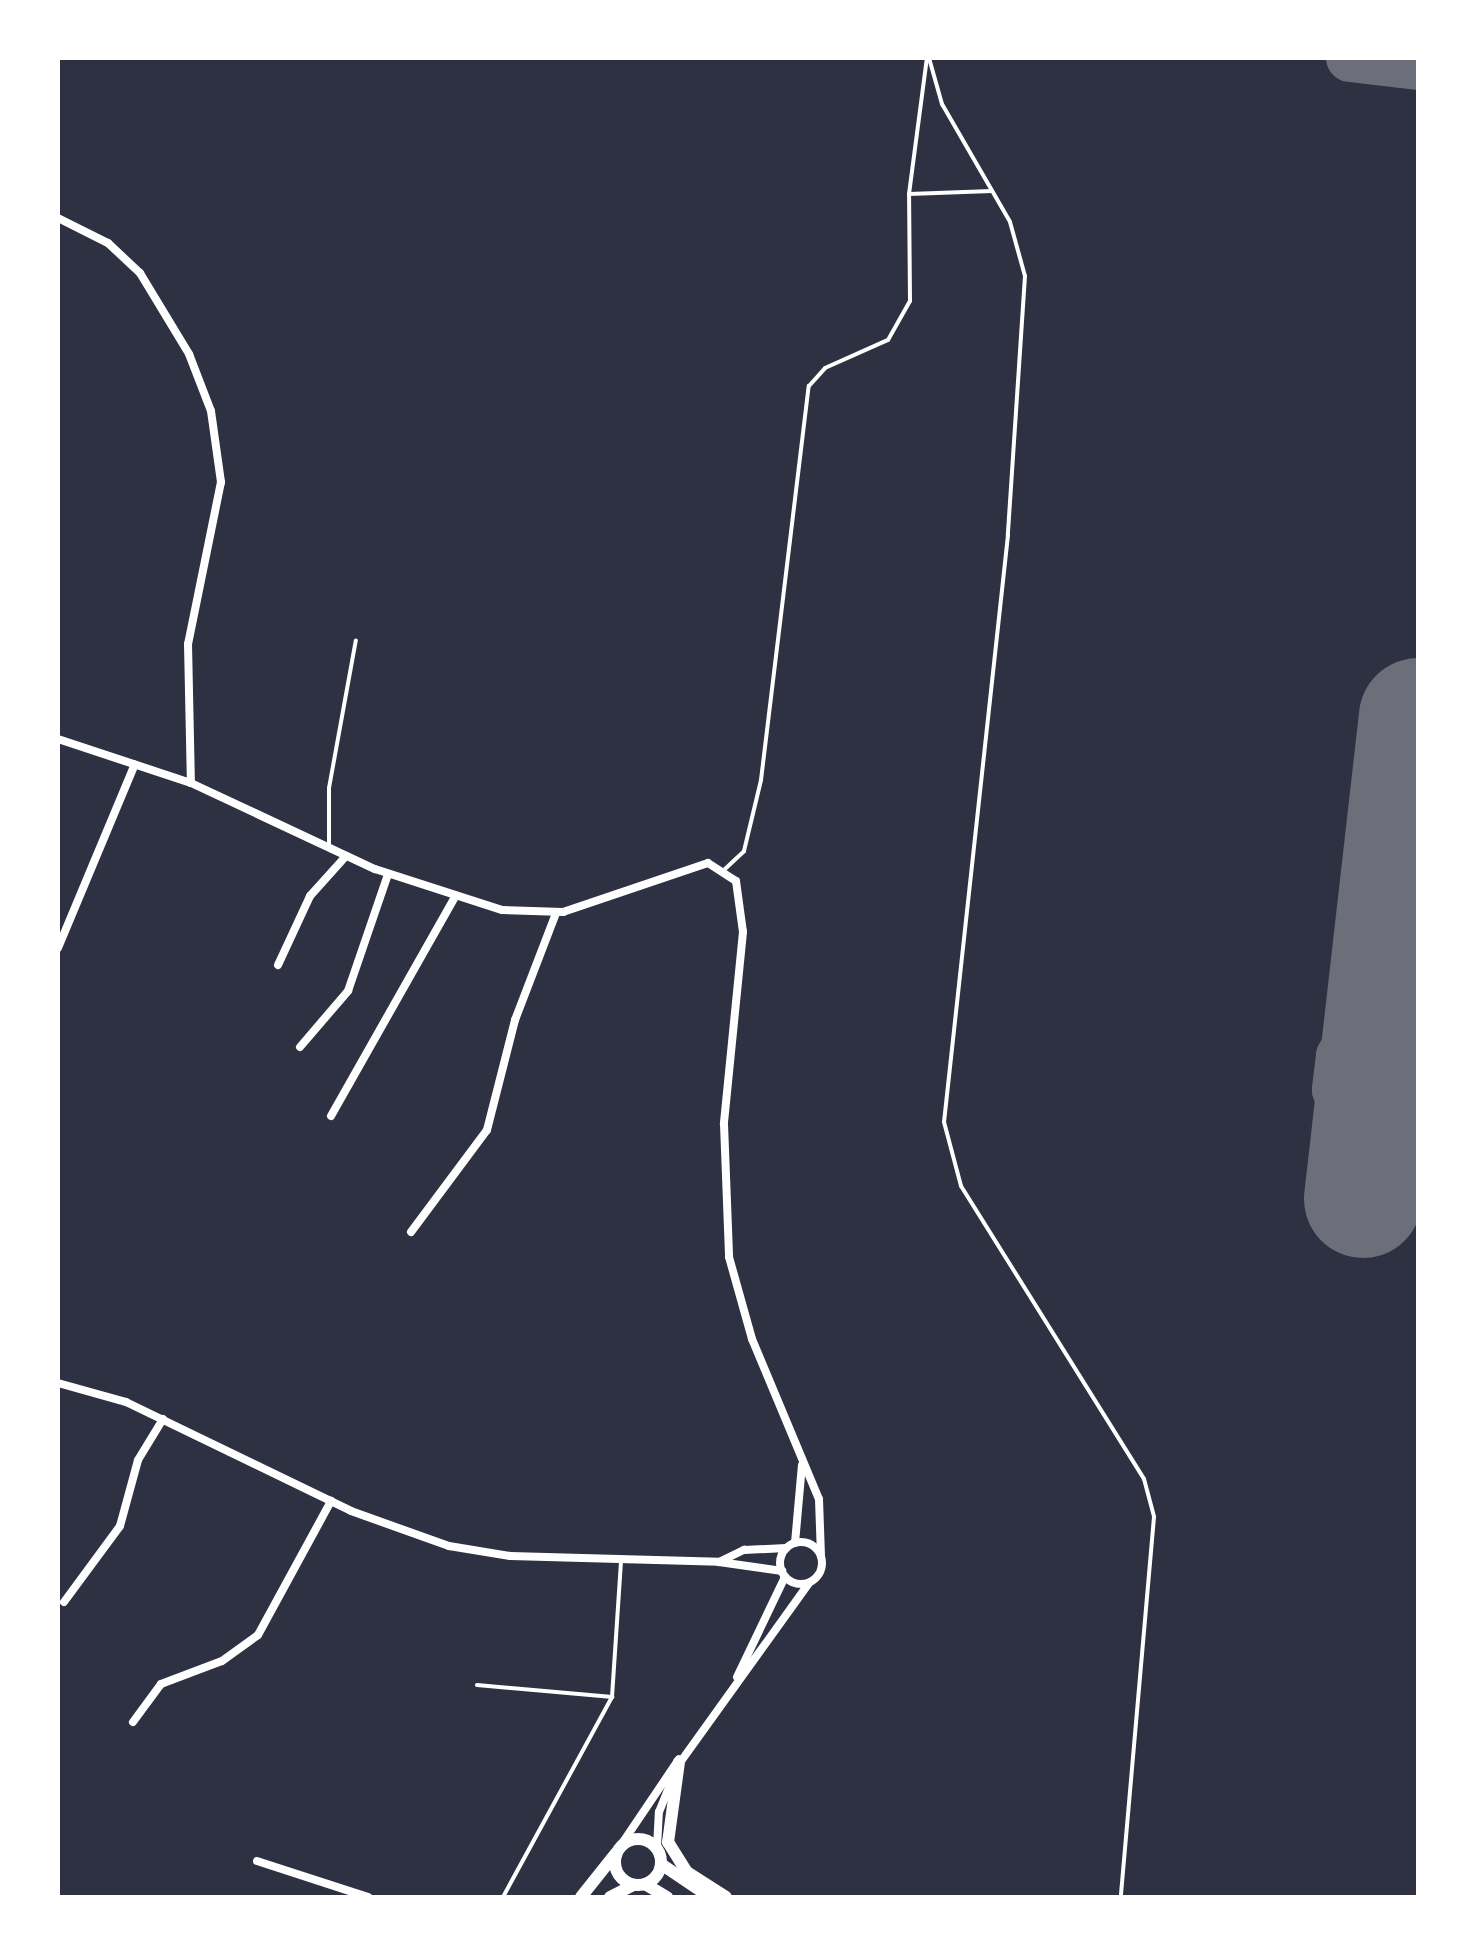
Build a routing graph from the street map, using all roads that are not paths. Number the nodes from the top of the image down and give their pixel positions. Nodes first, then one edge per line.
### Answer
1 (928, 58) edge
2 (992, 191) junction
3 (909, 194) junction
4 (58, 218) edge
5 (356, 640) dead end
6 (58, 739) edge
7 (135, 764) junction
8 (191, 783) junction
9 (329, 847) junction
10 (346, 856) junction
11 (725, 869) junction
12 (388, 874) junction
13 (455, 897) junction
14 (556, 913) junction
15 (58, 948) edge
16 (278, 965) dead end
17 (300, 1047) dead end
18 (331, 1116) dead end
19 (411, 1232) dead end
20 (58, 1383) edge
21 (163, 1419) junction
22 (802, 1458) junction
23 (331, 1501) junction
24 (795, 1543) junction
25 (786, 1548) junction
26 (821, 1556) junction
27 (719, 1562) junction
28 (621, 1563) junction
29 (783, 1574) junction
30 (809, 1583) junction
31 (64, 1602) dead end
32 (477, 1685) dead end
33 (734, 1686) junction
34 (612, 1697) junction
35 (133, 1722) dead end
36 (688, 1750) junction
37 (679, 1762) junction
38 (657, 1848) junction
39 (617, 1850) junction
40 (257, 1861) dead end
41 (661, 1864) junction
42 (636, 1891) edge
43 (368, 1897) edge
44 (503, 1897) edge
45 (581, 1897) edge
46 (610, 1897) edge
47 (667, 1897) edge
48 (710, 1897) edge
49 (726, 1897) edge
50 (1121, 1897) edge

1 - 2 lane
1 - 3 lane
2 - 3 lane
2 - 50 lane
3 - 11 lane
4 - 8 street
5 - 9 lane
6 - 7 street
7 - 8 street
7 - 15 street
8 - 9 street
9 - 10 street
10 - 12 street
10 - 16 street
11 - 14 street
11 - 22 street
12 - 13 street
12 - 17 street
13 - 14 street
13 - 18 street
14 - 19 street
20 - 21 street
21 - 23 street
21 - 31 street
22 - 24 street
22 - 26 street
23 - 28 street
23 - 35 street
24 - 25 street
24 - 26 street
25 - 27 street
25 - 29 street
26 - 30 street
27 - 28 street
27 - 29 street
28 - 34 lane
29 - 30 street
29 - 33 street
30 - 33 street
32 - 34 lane
33 - 36 street
34 - 44 lane
36 - 37 street
36 - 39 street
37 - 38 street
37 - 49 main road
38 - 39 main road
38 - 41 main road
39 - 42 main road
39 - 45 main road
40 - 43 street
41 - 42 main road
41 - 48 main road
42 - 46 main road
42 - 47 main road

